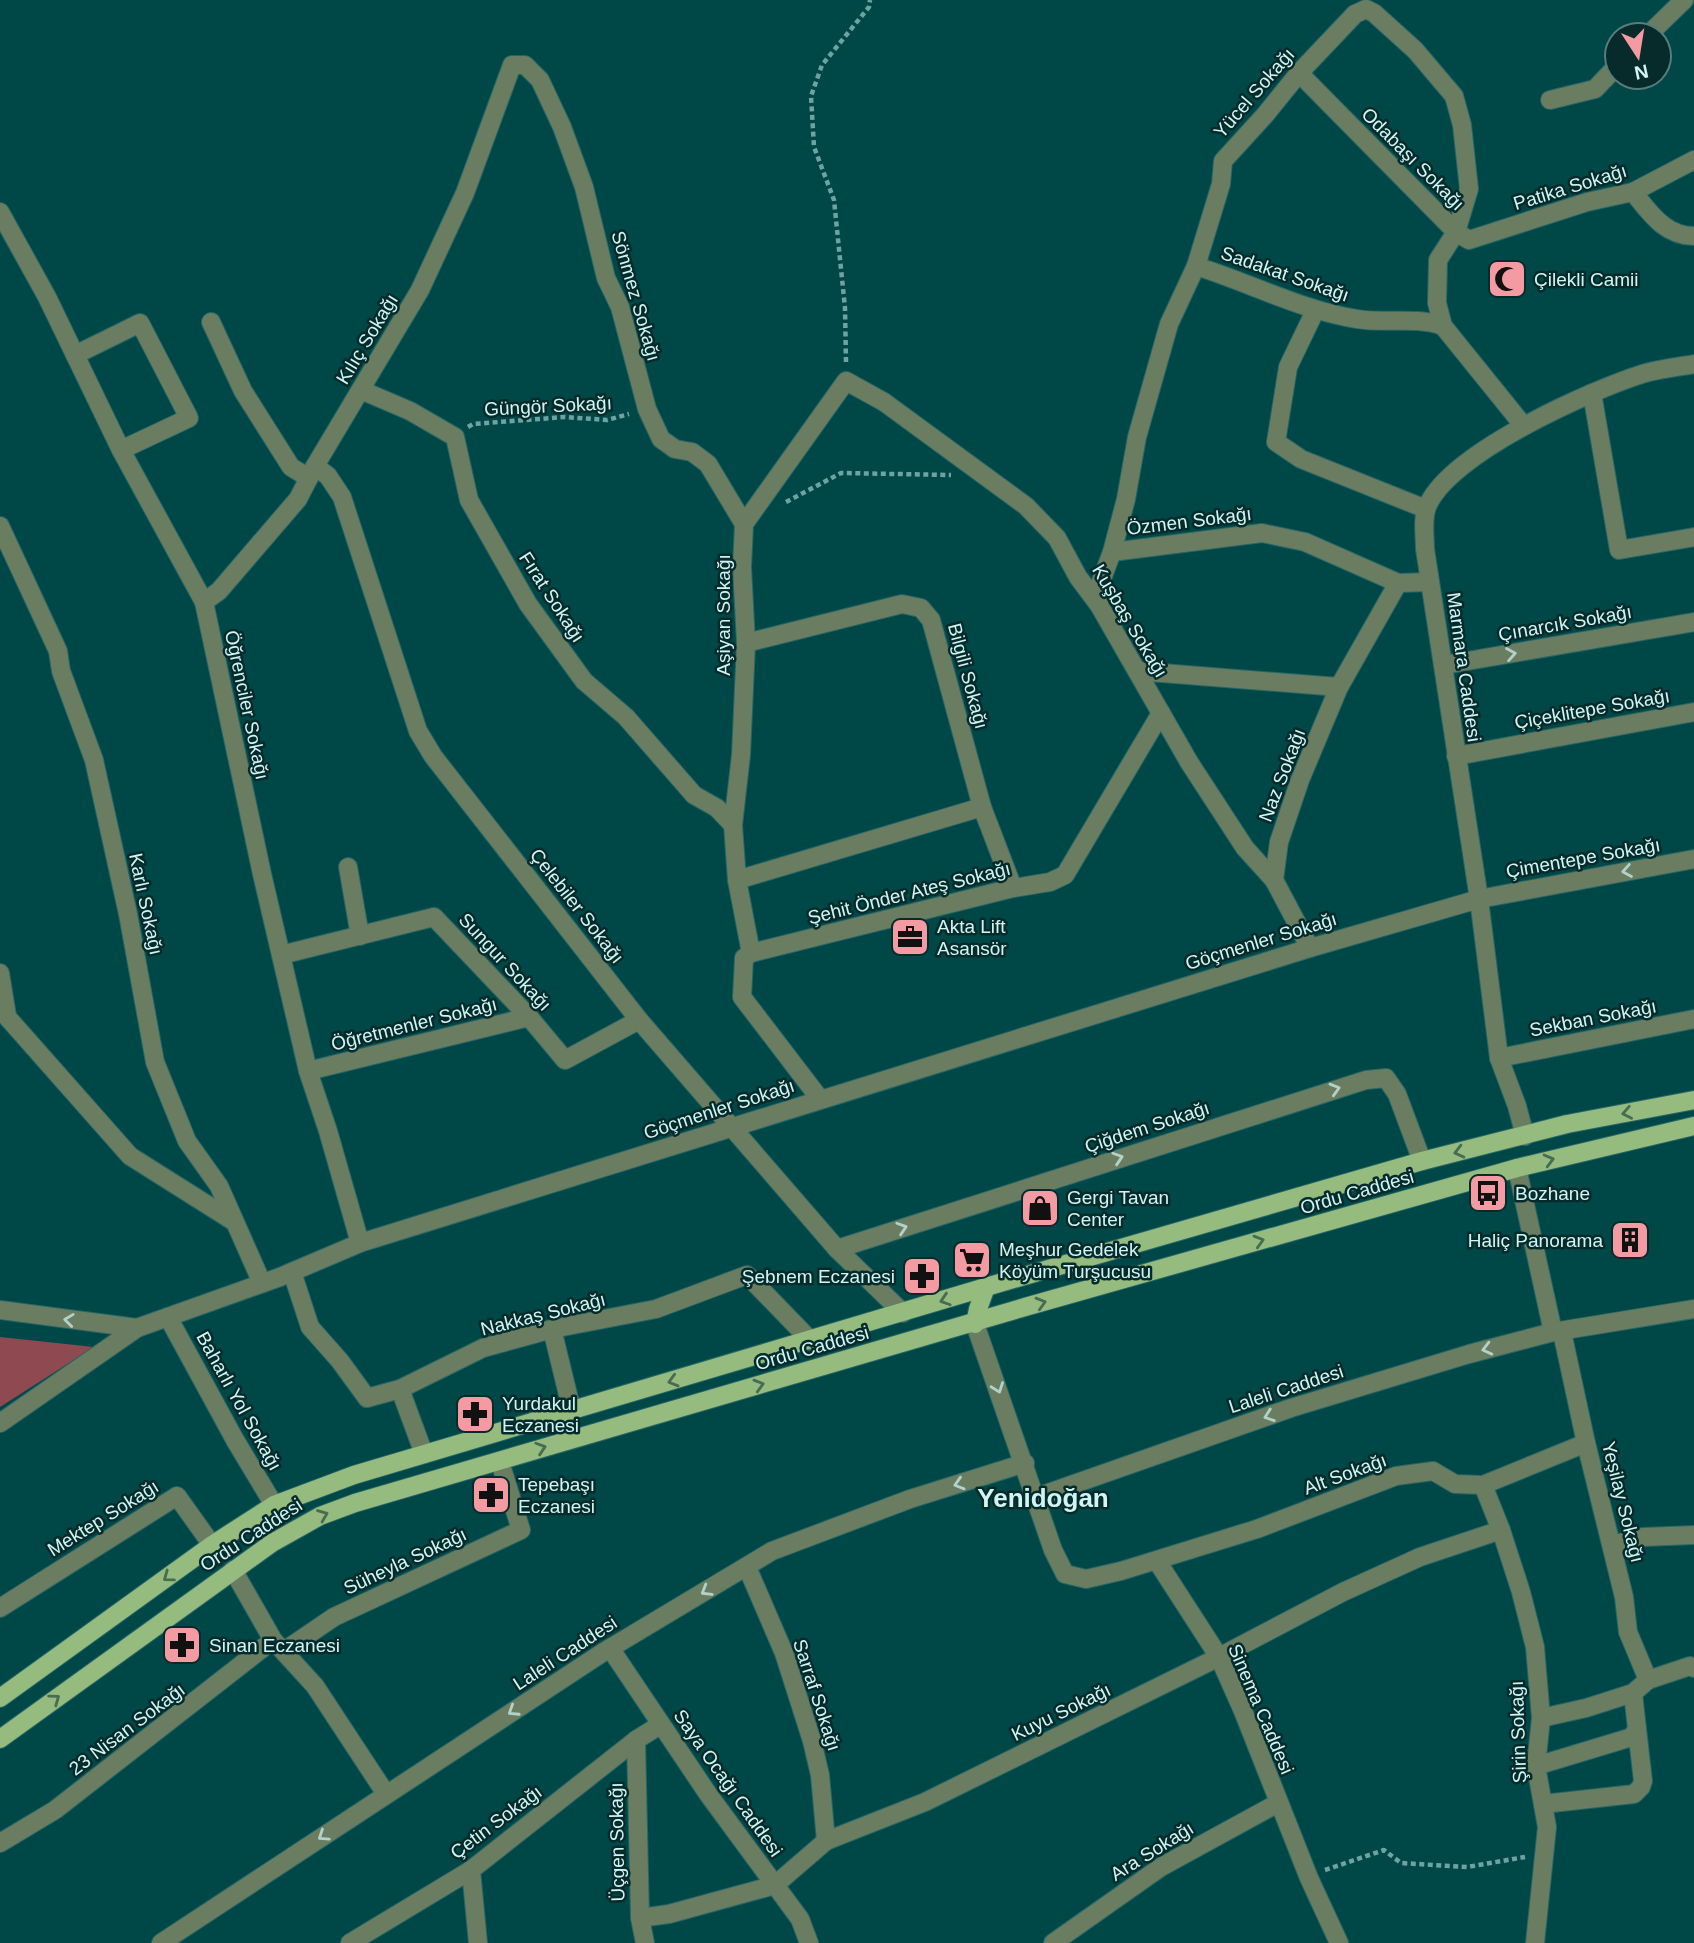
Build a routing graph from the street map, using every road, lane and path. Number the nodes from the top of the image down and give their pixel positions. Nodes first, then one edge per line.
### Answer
1 (870, 0) edge
2 (1684, 0) edge
3 (1662, 21) edge
4 (513, 65) joint
5 (1299, 73) junction
6 (1603, 81) edge
7 (1550, 100) dead end
8 (1694, 160) edge
9 (1633, 192) junction
10 (0, 212) edge
11 (1456, 232) junction
12 (1694, 236) edge
13 (1196, 266) junction
14 (1315, 311) junction
15 (211, 322) dead end
16 (1443, 326) junction
17 (75, 355) junction
18 (1694, 364) edge
19 (846, 381) junction
20 (361, 390) junction
21 (1592, 393) junction
22 (647, 410) junction
23 (1523, 425) junction
24 (454, 437) junction
25 (121, 450) junction
26 (312, 472) junction
27 (985, 476) junction
28 (781, 505) dead end
29 (1426, 509) junction
30 (744, 524) junction
31 (0, 526) edge
32 (1694, 537) edge
33 (1112, 552) junction
34 (1430, 582) junction
35 (1398, 583) junction
36 (204, 602) junction
37 (1100, 605) junction
38 (1694, 622) edge
39 (746, 643) junction
40 (1444, 665) junction
41 (1137, 671) junction
42 (1339, 687) junction
43 (1694, 712) edge
44 (1161, 713) junction
45 (1456, 755) junction
46 (982, 807) junction
47 (733, 825) junction
48 (1694, 859) edge
49 (348, 867) dead end
50 (737, 880) junction
51 (1274, 880) junction
52 (1013, 888) junction
53 (1479, 898) junction
54 (360, 936) junction
55 (1310, 948) junction
56 (751, 953) junction
57 (281, 956) junction
58 (0, 973) edge
59 (3, 1013) edge
60 (529, 1017) junction
61 (1694, 1019) edge
62 (639, 1020) junction
63 (1499, 1058) junction
64 (308, 1071) junction
65 (820, 1099) junction
66 (1694, 1100) edge
67 (1694, 1126) edge
68 (733, 1127) junction
69 (1525, 1136) junction
70 (1422, 1161) junction
71 (1517, 1168) junction
72 (233, 1221) junction
73 (360, 1243) junction
74 (837, 1249) junction
75 (292, 1272) junction
76 (262, 1283) junction
77 (986, 1287) junction
78 (0, 1310) edge
79 (1694, 1310) edge
80 (903, 1313) junction
81 (168, 1317) junction
82 (975, 1324) junction
83 (137, 1328) junction
84 (552, 1329) junction
85 (1557, 1332) junction
86 (811, 1341) junction
87 (400, 1389) junction
88 (572, 1411) junction
89 (0, 1423) edge
90 (1586, 1443) junction
91 (448, 1448) junction
92 (424, 1454) junction
93 (500, 1462) junction
94 (1025, 1463) junction
95 (456, 1474) junction
96 (1483, 1485) junction
97 (1037, 1497) junction
98 (274, 1506) junction
99 (1501, 1530) junction
100 (1694, 1535) edge
101 (212, 1545) junction
102 (1613, 1545) junction
103 (1157, 1561) junction
104 (747, 1567) junction
105 (233, 1570) junction
106 (0, 1608) edge
107 (278, 1645) junction
108 (610, 1648) junction
109 (1219, 1657) junction
110 (1694, 1668) edge
111 (1648, 1680) junction
112 (1633, 1693) junction
113 (0, 1698) edge
114 (1541, 1718) junction
115 (660, 1724) junction
116 (1637, 1728) junction
117 (0, 1739) edge
118 (636, 1740) junction
119 (1536, 1766) junction
120 (386, 1794) junction
121 (1278, 1803) junction
122 (1543, 1804) junction
123 (826, 1841) junction
124 (0, 1843) edge
125 (1543, 1854) junction
126 (471, 1870) junction
127 (1309, 1878) junction
128 (775, 1885) junction
129 (640, 1918) junction
130 (161, 1943) edge
131 (350, 1943) edge
132 (478, 1943) edge
133 (645, 1943) edge
134 (809, 1943) edge
135 (1053, 1943) edge
136 (1339, 1943) edge
137 (1535, 1943) edge

1 - 19 path
2 - 3 street
4 - 20 street, Kılıç Sokağı
4 - 22 street, Sönmez Sokağı
5 - 11 street, Odabaşı Sokağı
5 - 11 street, Yücel Sokağı
5 - 13 street, Yücel Sokağı
6 - 7 street
8 - 9 street, Patika Sokağı
9 - 11 street, Patika Sokağı
9 - 12 street
10 - 17 street, Öğrenciler Sokağı
11 - 16 street, Odabaşı Sokağı
13 - 14 street, Sadakat Sokağı
13 - 33 street, Yücel Sokağı
14 - 16 street, Sadakat Sokağı
14 - 29 street
15 - 26 street, Çelebiler Sokağı
16 - 23 street, Odabaşı Sokağı
17 - 25 street, Öğrenciler Sokağı
17 - 25 street
18 - 21 street
19 - 27 street, Kuşbaş Sokağı
19 - 30 street
20 - 24 street
20 - 26 street, Kılıç Sokağı
21 - 23 street
21 - 32 street
22 - 24 path, Güngör Sokağı
22 - 30 street, Sönmez Sokağı
23 - 29 street
24 - 47 street, Fırat Sokağı
25 - 36 street, Öğrenciler Sokağı
26 - 36 street, Kılıç Sokağı
26 - 62 street, Çelebiler Sokağı
27 - 28 path
27 - 37 street, Kuşbaş Sokağı
29 - 34 street, Marmara Caddesi
30 - 39 street, Aşiyan Sokağı
31 - 72 street, Karlı Sokağı
33 - 35 street, Özmen Sokağı
33 - 37 street, Yücel Sokağı
34 - 35 street, Özmen Sokağı
34 - 40 street, Marmara Caddesi
35 - 42 street, Naz Sokağı
36 - 57 street, Öğrenciler Sokağı
37 - 41 street, Kuşbaş Sokağı
40 -> 38 street, Çınarcık Sokağı
39 - 46 street, Bilgili Sokağı
39 - 47 street, Aşiyan Sokağı
40 - 45 street, Marmara Caddesi
41 - 42 street
41 - 44 street, Kuşbaş Sokağı
42 - 51 street, Naz Sokağı
43 - 45 street, Çiçeklitepe Sokağı
44 - 51 street, Kuşbaş Sokağı
44 - 52 street, Şehit Önder Ateş Sokağı
45 - 53 street, Marmara Caddesi
46 - 50 street
46 - 52 street, Bilgili Sokağı
47 - 50 street, Aşiyan Sokağı
48 -> 53 street, Çimentepe Sokağı
49 - 54 street
50 - 56 street, Aşiyan Sokağı
51 - 55 street, Kuşbaş Sokağı
52 - 56 street, Şehit Önder Ateş Sokağı
53 - 55 street, Göçmenler Sokağı
53 - 63 street, Marmara Caddesi
54 - 57 street, Sungur Sokağı
54 - 60 street, Sungur Sokağı
55 - 65 street, Göçmenler Sokağı
56 - 65 street
57 - 64 street, Öğrenciler Sokağı
58 - 59 street
59 - 72 street
60 - 62 street, Sungur Sokağı
60 - 64 street, Öğretmenler Sokağı
61 - 63 street, Sekban Sokağı
62 - 68 street, Çelebiler Sokağı
63 - 69 street, Marmara Caddesi
64 - 73 street, Öğrenciler Sokağı
65 - 68 street, Göçmenler Sokağı
66 -> 69 main road, Ordu Caddesi
71 -> 67 main road, Ordu Caddesi
68 - 73 street, Göçmenler Sokağı
68 - 74 street, Çelebiler Sokağı
69 -> 70 main road, Ordu Caddesi
74 -> 70 street, Çiğdem Sokağı
70 - 77 main road, Ordu Caddesi
82 -> 71 main road, Ordu Caddesi
71 - 85 street, Yeşilay Sokağı
72 - 76 street, Karlı Sokağı
73 - 75 street, Göçmenler Sokağı
74 - 80 street, Çelebiler Sokağı
75 - 76 street, Göçmenler Sokağı
75 - 87 street, Nakkaş Sokağı
76 - 81 street, Göçmenler Sokağı
77 -> 80 main road, Ordu Caddesi
77 - 82 main road
83 -> 78 street
79 - 85 street, Laleli Caddesi
80 - 86 main road, Ordu Caddesi
81 - 83 street, Göçmenler Sokağı
81 - 98 street, Baharlı Yol Sokağı
93 -> 82 main road, Ordu Caddesi
82 -> 94 street
83 - 89 street, Göçmenler Sokağı
84 - 86 street, Nakkaş Sokağı
84 - 87 street, Nakkaş Sokağı
84 - 88 street
85 - 90 street, Yeşilay Sokağı
85 -> 97 street, Laleli Caddesi
86 -> 88 main road, Ordu Caddesi
87 - 92 street
88 - 91 main road, Ordu Caddesi
90 - 96 street, Alt Sokağı
90 - 102 street, Yeşilay Sokağı
91 - 92 main road, Ordu Caddesi
91 - 95 main road
92 - 98 main road, Ordu Caddesi
93 - 95 main road, Ordu Caddesi
93 - 107 street, Süheyla Sokağı
94 - 97 street
94 -> 104 street, Laleli Caddesi
105 -> 95 main road, Ordu Caddesi
96 - 99 street, Şirin Sokağı
96 - 103 street, Alt Sokağı
97 - 103 street
98 - 101 main road, Ordu Caddesi
99 - 109 street, Kuyu Sokağı
99 - 114 street, Şirin Sokağı
100 - 102 street
101 - 106 street, Mektep Sokağı
101 -> 113 main road, Ordu Caddesi
102 - 111 street, Yeşilay Sokağı
103 - 109 street, Sinema Caddesi
104 -> 108 street, Laleli Caddesi
104 - 123 street, Sarraf Sokağı
105 - 107 street
117 -> 105 main road, Ordu Caddesi
107 - 120 street
107 - 124 street, 23 Nisan Sokağı
108 - 115 street, Saya Ocağı Caddesi
108 -> 120 street, Laleli Caddesi
109 - 121 street, Sinema Caddesi
109 - 123 street, Kuyu Sokağı
110 - 111 street
111 - 112 street
112 - 114 street
112 - 116 street
114 - 119 street, Şirin Sokağı
115 - 118 street, Çetin Sokağı
115 - 128 street, Saya Ocağı Caddesi
116 - 119 street
116 - 122 street
118 - 126 street, Çetin Sokağı
118 - 129 street, Üçgen Sokağı
119 - 122 street, Şirin Sokağı
120 -> 130 street, Laleli Caddesi
121 - 127 street, Sinema Caddesi
121 - 135 street, Ara Sokağı
122 - 125 street, Şirin Sokağı
123 - 128 street, Kuyu Sokağı
125 - 127 path
125 - 137 street, Şirin Sokağı
126 - 131 street, Çetin Sokağı
126 - 132 street
127 - 136 street, Sinema Caddesi
128 - 129 street, Kuyu Sokağı
128 - 134 street, Saya Ocağı Caddesi
129 - 133 street, Üçgen Sokağı

